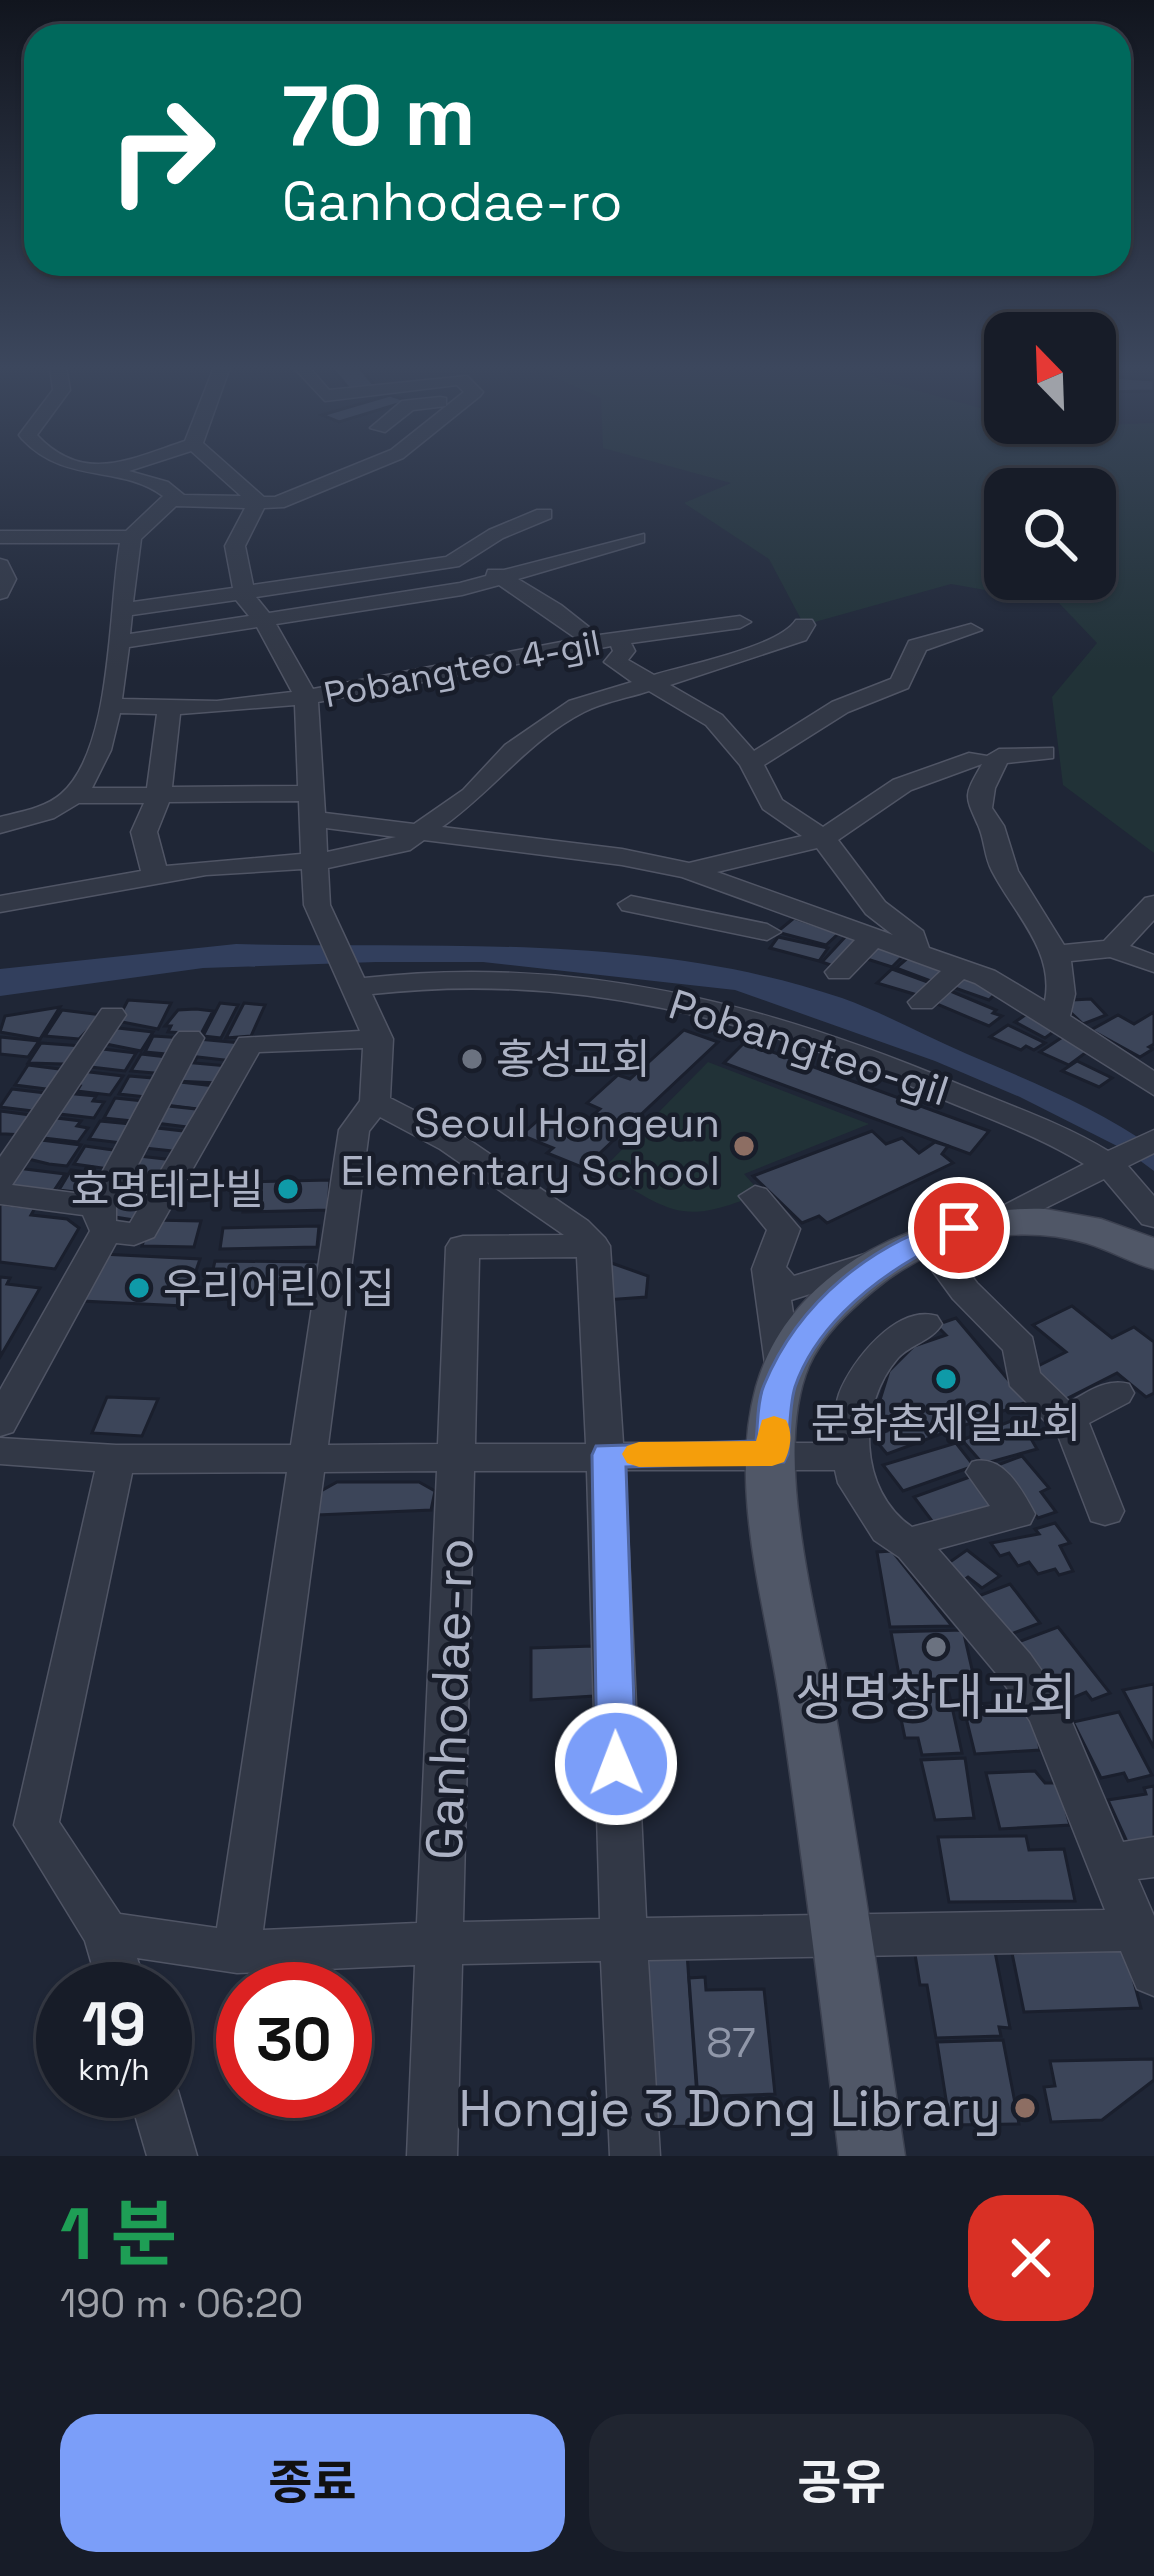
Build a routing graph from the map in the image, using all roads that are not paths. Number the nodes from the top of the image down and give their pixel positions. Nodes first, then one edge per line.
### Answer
1 (87, 468) edge
2 (122, 468) edge
3 (220, 468) edge
4 (364, 468) edge
5 (102, 474) junction
6 (171, 500) junction
7 (258, 502) junction
8 (544, 514) dead end
9 (496, 534) junction
10 (0, 537) edge
11 (131, 537) junction
12 (638, 538) dead end
13 (0, 565) edge
14 (501, 579) junction
15 (0, 593) edge
16 (244, 593) junction
17 (123, 610) junction
18 (265, 621) junction
19 (740, 622) dead end
20 (804, 625) dead end
21 (970, 630) dead end
22 (618, 639) junction
23 (122, 642) junction
24 (594, 642) junction
25 (651, 681) junction
26 (306, 697) junction
27 (109, 706) junction
28 (169, 707) junction
29 (1045, 753) dead end
30 (976, 758) dead end
31 (751, 763) junction
32 (75, 796) junction
33 (158, 798) junction
34 (312, 806) junction
35 (0, 825) edge
36 (424, 833) junction
37 (823, 839) junction
38 (314, 859) junction
39 (678, 869) junction
40 (155, 876) junction
41 (0, 904) edge
42 (1154, 904) edge
43 (790, 906) junction
44 (874, 936) junction
45 (1112, 950) junction
46 (916, 951) junction
47 (1054, 954) junction
48 (1154, 964) edge
49 (962, 967) junction
50 (839, 972) dead end
51 (354, 981) junction
52 (922, 1002) dead end
53 (112, 1016) dead end
54 (1055, 1018) junction
55 (189, 1038) dead end
56 (378, 1039) junction
57 (1154, 1087) edge
58 (375, 1102) junction
59 (1154, 1140) edge
60 (1108, 1162) junction
61 (0, 1180) edge
62 (0, 1194) edge
63 (754, 1196) dead end
64 (1154, 1217) edge
65 (103, 1219) junction
66 (999, 1221) junction
67 (593, 1246) junction
68 (911, 1246) junction
69 (1154, 1255) edge
70 (769, 1269) junction
71 (925, 1324) dead end
72 (784, 1371) junction
73 (1116, 1394) dead end
74 (1067, 1419) junction
75 (0, 1424) edge
76 (0, 1451) edge
77 (772, 1454) junction
78 (456, 1455) junction
79 (608, 1455) junction
80 (311, 1456) junction
81 (850, 1456) junction
82 (116, 1459) junction
83 (985, 1472) dead end
84 (1105, 1511) dead end
85 (906, 1543) junction
86 (1133, 1861) edge
87 (106, 1933) junction
88 (1146, 1934) edge
89 (844, 1937) junction
90 (621, 1941) junction
91 (442, 1943) junction
92 (237, 1952) junction
93 (115, 1962) edge
94 (1154, 1974) edge
95 (161, 2118) edge
96 (172, 2156) edge
97 (432, 2156) edge
98 (635, 2156) edge
99 (872, 2156) edge

1 - 5 street
2 - 5 street
3 - 7 street
4 - 7 street
5 - 6 street
6 - 7 street
6 - 11 street
7 - 16 street
8 - 9 street
9 - 14 street
9 - 16 street
10 - 11 street
11 - 17 street
12 - 14 street
13 - 15 street
14 - 18 street
14 - 24 street
16 - 17 street
16 - 18 street
17 - 23 street
18 - 23 street
18 - 26 street
19 - 22 street, Pobangteo 4-gil
20 - 25 street
21 - 31 street
22 - 24 street, Pobangteo 4-gil
22 - 25 street, Pobangteo 4-gil
23 - 27 street
24 - 26 street, Pobangteo 4-gil
25 - 31 street
25 - 36 street
26 - 28 street, Pobangteo 4-gil
26 - 34 street
27 - 28 street, Pobangteo 4-gil
27 - 32 street
28 - 33 street
29 - 47 street
30 - 37 street
31 - 37 street
32 - 33 street
32 - 35 street
33 - 34 street
33 - 40 street
34 - 36 street
34 - 38 street
36 - 38 street
36 - 39 street
37 - 39 street
37 - 46 street
38 - 40 street
38 - 51 street
39 - 43 street
39 - 43 street
40 - 41 street
42 - 45 street
43 - 44 street
44 - 46 street
44 - 50 street
45 - 47 street
45 - 48 street
46 - 49 street
47 - 54 street
49 - 52 street
49 - 54 street
51 - 56 street
51 - 60 street, Pobangteo-gil
53 - 61 street
54 - 57 street
55 - 65 street
56 - 58 street
56 - 65 street
58 - 67 street
58 - 80 street
59 - 60 street
60 - 64 street, Pobangteo-gil
60 - 66 street
62 - 65 street
63 - 70 street
65 - 75 street
66 - 68 main road
66 - 69 main road
67 - 78 street, Ganhodae-ro
67 - 79 street
68 - 70 street
68 - 72 main road
68 - 74 street
70 - 72 street
71 - 81 street
72 - 77 main road
73 - 74 street
74 - 84 street
76 - 82 street
77 - 79 street
77 - 81 street
77 - 89 main road
78 - 79 street
78 - 80 street
78 - 91 street, Ganhodae-ro
79 - 90 street
80 - 82 street
80 - 92 street
81 - 85 street
82 - 87 street
83 - 85 street
85 - 86 street
86 - 88 street
87 - 92 street
87 - 93 street
88 - 89 street
88 - 94 street
89 - 90 street
89 - 99 main road
90 - 91 street
90 - 98 street
91 - 92 street
91 - 97 street, Ganhodae-ro
95 - 96 street

